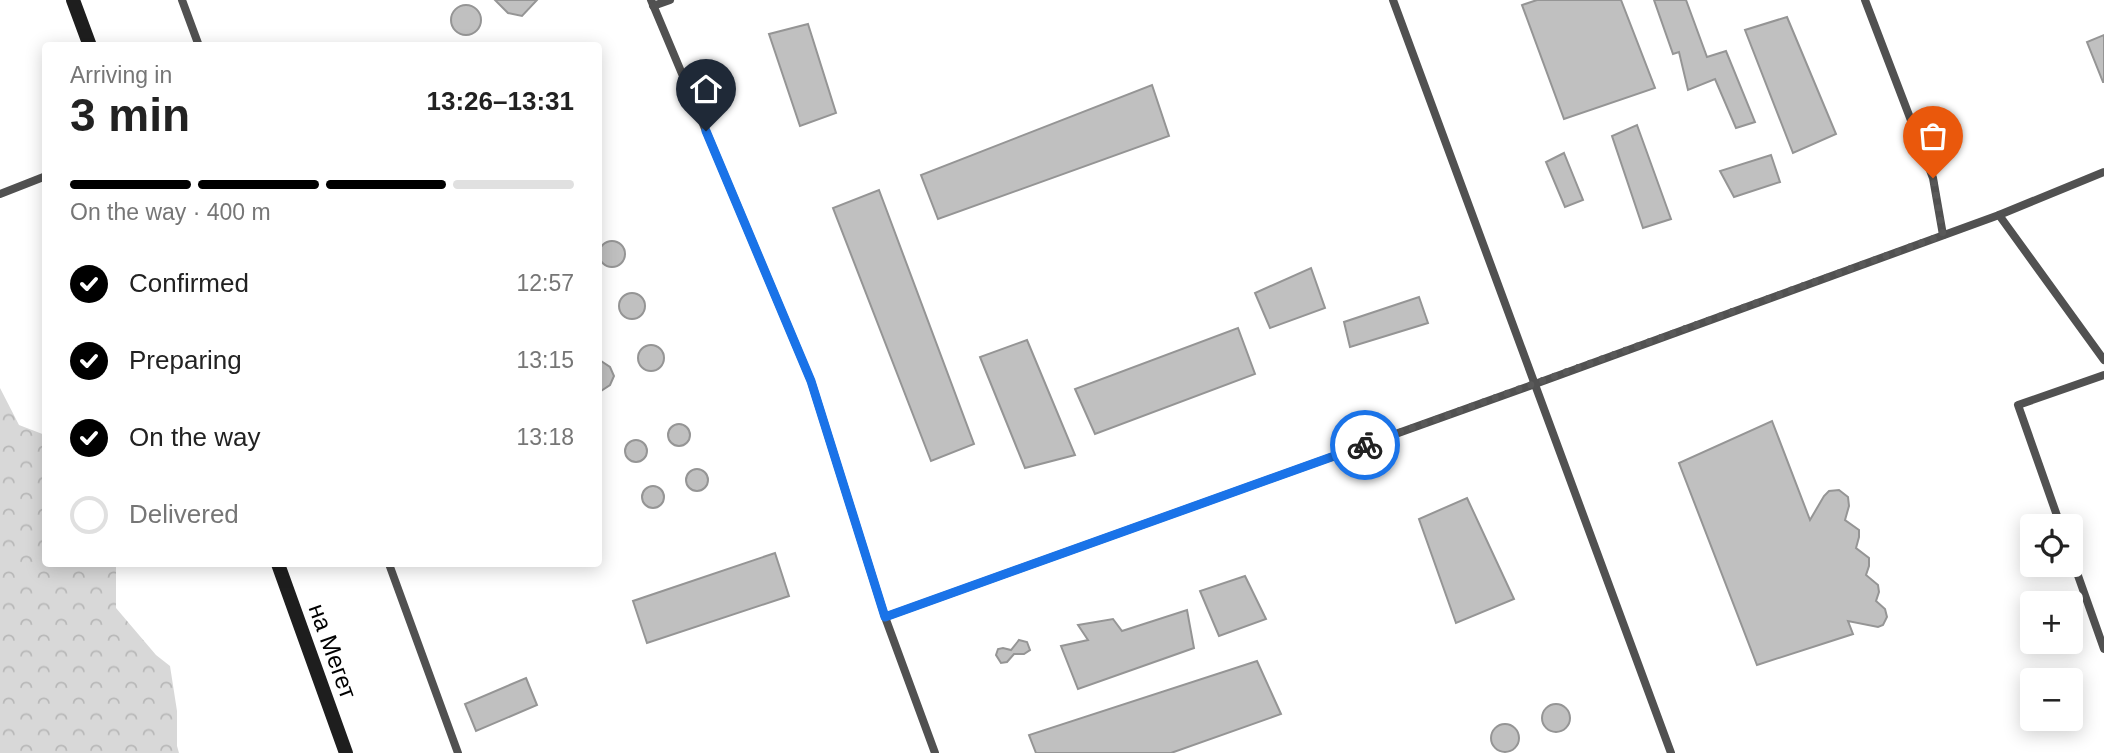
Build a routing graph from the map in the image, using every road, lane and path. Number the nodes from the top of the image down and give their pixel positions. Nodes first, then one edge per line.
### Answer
1 (73, 0) edge
2 (182, 0) edge
3 (670, 0) edge
4 (1393, 0) edge
5 (1866, 0) edge
6 (652, 3) edge
7 (89, 42) edge
8 (198, 42) edge
9 (2104, 172) edge
10 (42, 178) edge
11 (0, 194) edge
12 (1999, 215) junction
13 (1943, 235) junction
14 (2104, 360) edge
15 (2104, 375) edge
16 (1535, 384) junction
17 (2056, 514) edge
18 (279, 567) edge
19 (390, 567) edge
20 (2078, 577) edge
21 (885, 617) junction
22 (2104, 649) edge
23 (346, 753) edge
24 (458, 753) edge
25 (935, 753) edge
26 (1671, 753) edge

1 - 7 street
2 - 8 lane
3 - 6 lane
4 - 16 lane
5 - 13 lane
6 - 21 lane
9 - 12 lane
10 - 11 lane
12 - 13 lane
12 - 14 lane
13 - 16 lane
15 - 17 lane
16 - 21 lane
16 - 26 lane
18 - 23 street, на Мегет
19 - 24 lane
20 - 22 lane
21 - 25 lane

